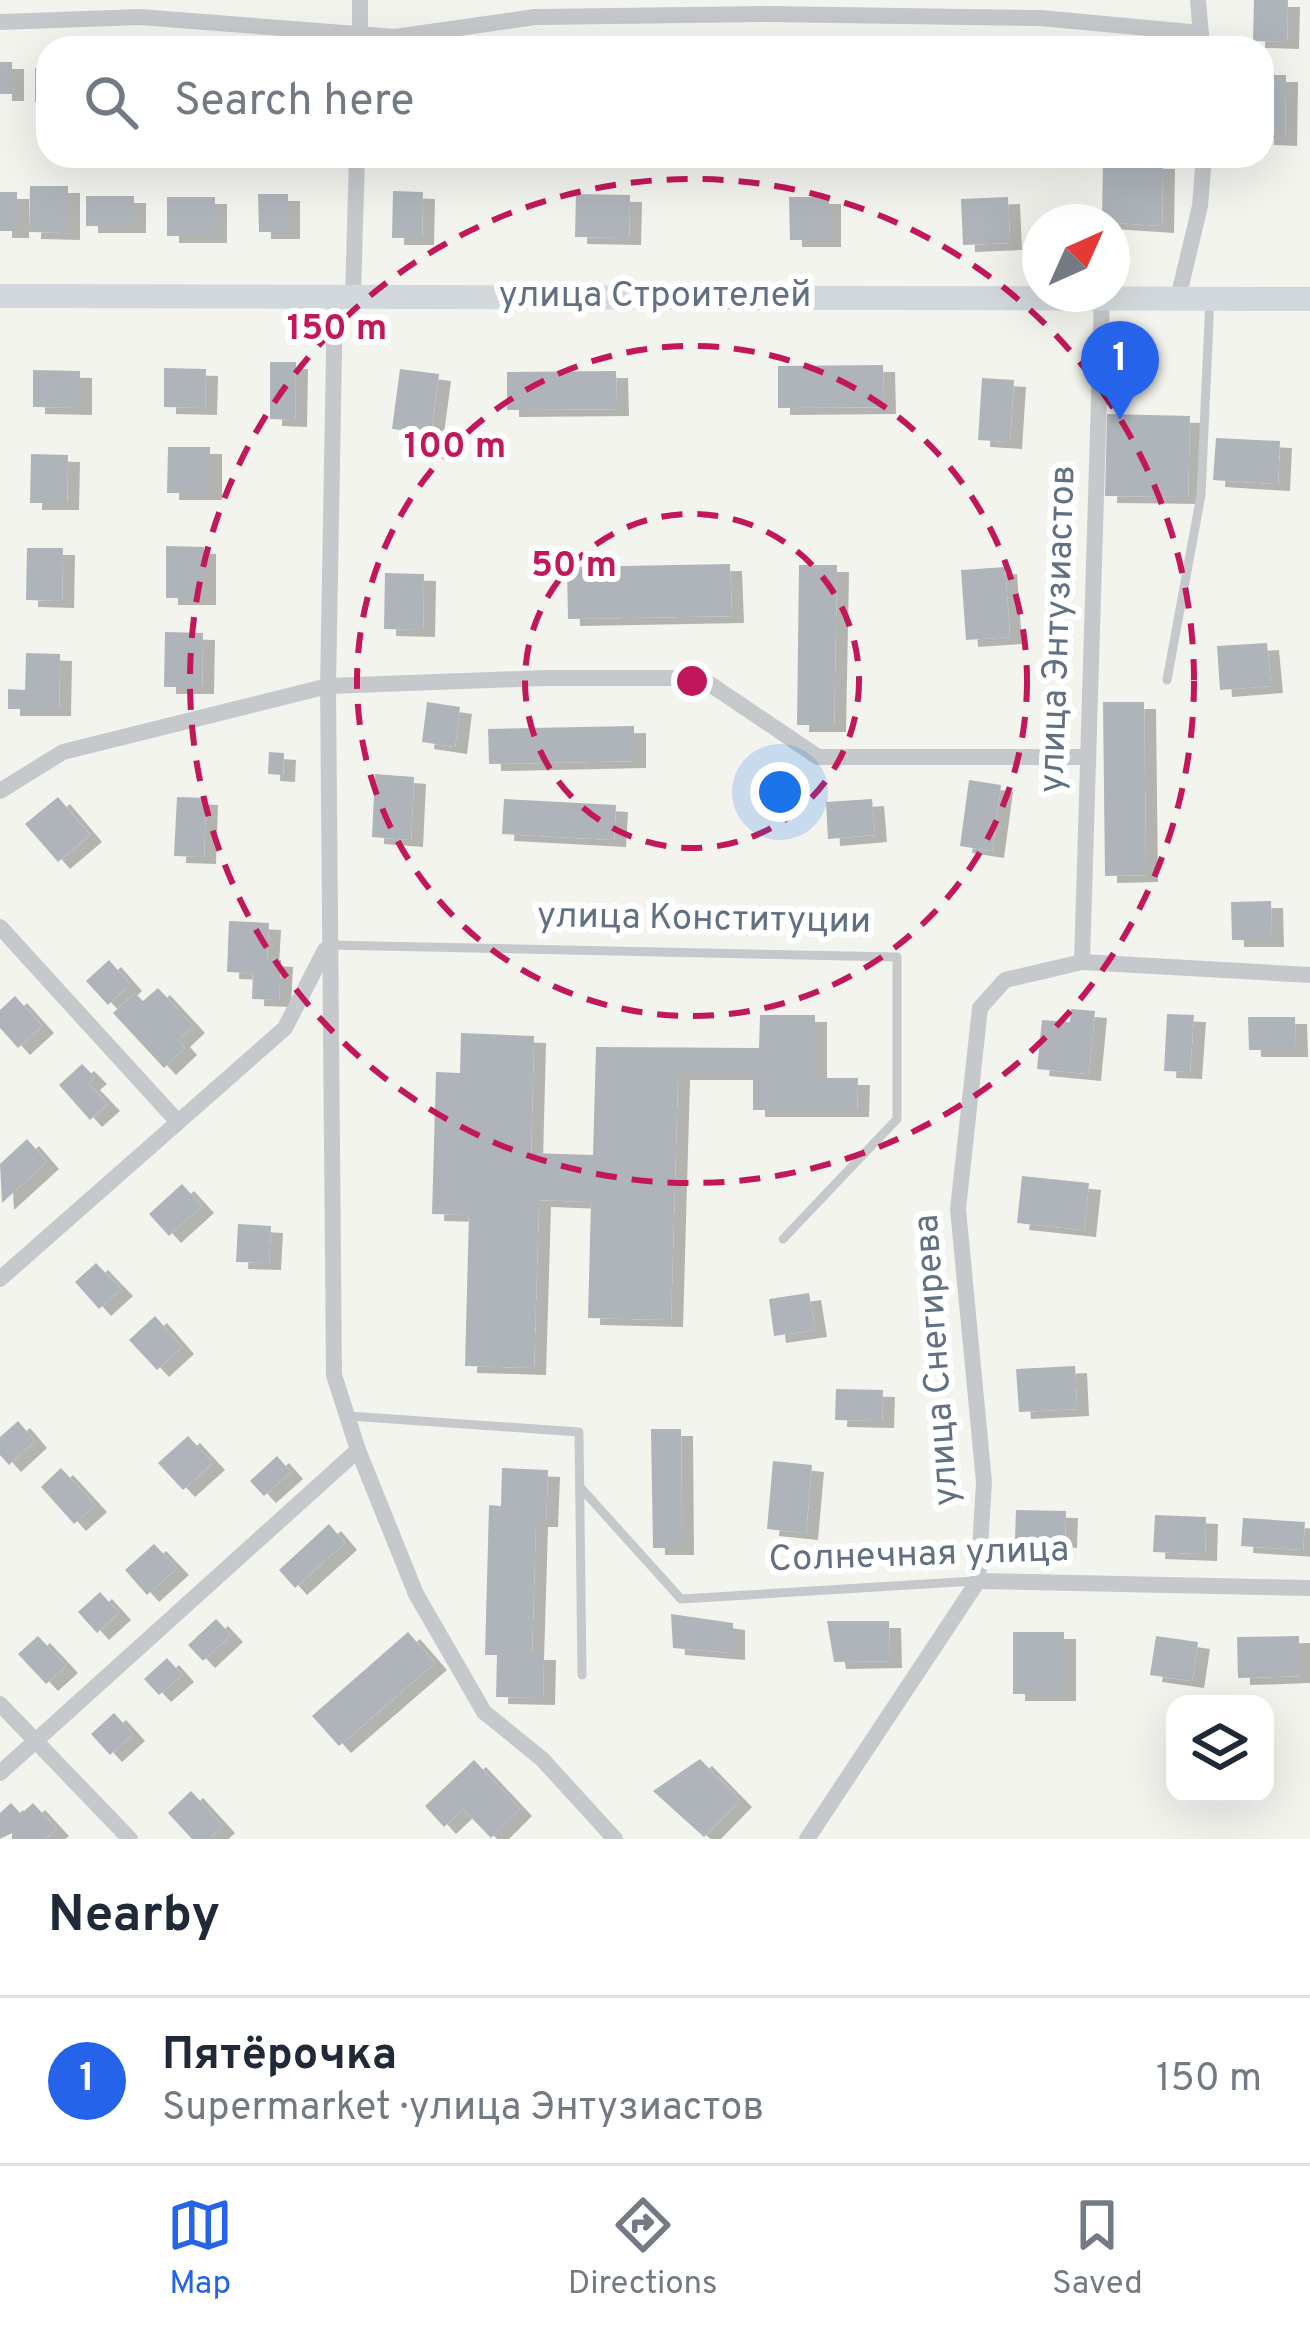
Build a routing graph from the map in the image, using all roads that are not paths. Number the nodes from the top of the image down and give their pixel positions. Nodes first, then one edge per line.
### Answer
1 (361, 0) edge
2 (1198, 0) edge
3 (0, 22) edge
4 (314, 36) edge
5 (360, 36) edge
6 (408, 36) edge
7 (1172, 36) edge
8 (1201, 36) edge
9 (356, 168) edge
10 (1203, 168) edge
11 (0, 296) edge
12 (344, 297) junction
13 (1022, 298) edge
14 (1130, 298) edge
15 (1178, 298) junction
16 (1210, 298) junction
17 (1310, 299) edge
18 (1102, 312) edge
19 (1167, 680) dead end
20 (328, 686) junction
21 (1088, 757) junction
22 (0, 791) edge
23 (0, 927) edge
24 (328, 945) junction
25 (1082, 962) junction
26 (1310, 975) edge
27 (178, 1122) junction
28 (783, 1239) dead end
29 (0, 1279) edge
30 (347, 1416) junction
31 (358, 1450) junction
32 (580, 1487) junction
33 (978, 1581) junction
34 (1310, 1588) edge
35 (582, 1676) dead end
36 (0, 1704) edge
37 (35, 1743) junction
38 (0, 1773) edge
39 (130, 1839) edge
40 (615, 1839) edge
41 (807, 1839) edge

1 - 5 street
2 - 8 street
3 - 4 street
6 - 7 street
9 - 12 street
10 - 15 street
11 - 12 main road, улица Строителей
12 - 13 main road, улица Строителей
12 - 20 street
14 - 15 main road, улица Строителей
15 - 16 main road, улица Строителей
16 - 17 main road, улица Строителей
16 - 19 lane
18 - 21 street, улица Энтузиастов
20 - 21 street
20 - 22 street
20 - 24 street
21 - 25 street, улица Энтузиастов
23 - 27 street
24 - 27 street
24 - 28 lane, улица Конституции
24 - 30 street
25 - 26 street
25 - 33 street, улица Снегирева
27 - 29 street
30 - 31 street
30 - 32 lane
31 - 37 street
31 - 40 street
32 - 33 lane, Солнечная улица
32 - 35 lane
33 - 34 street, Солнечная улица
33 - 41 street
36 - 37 street
37 - 38 street
37 - 39 street

